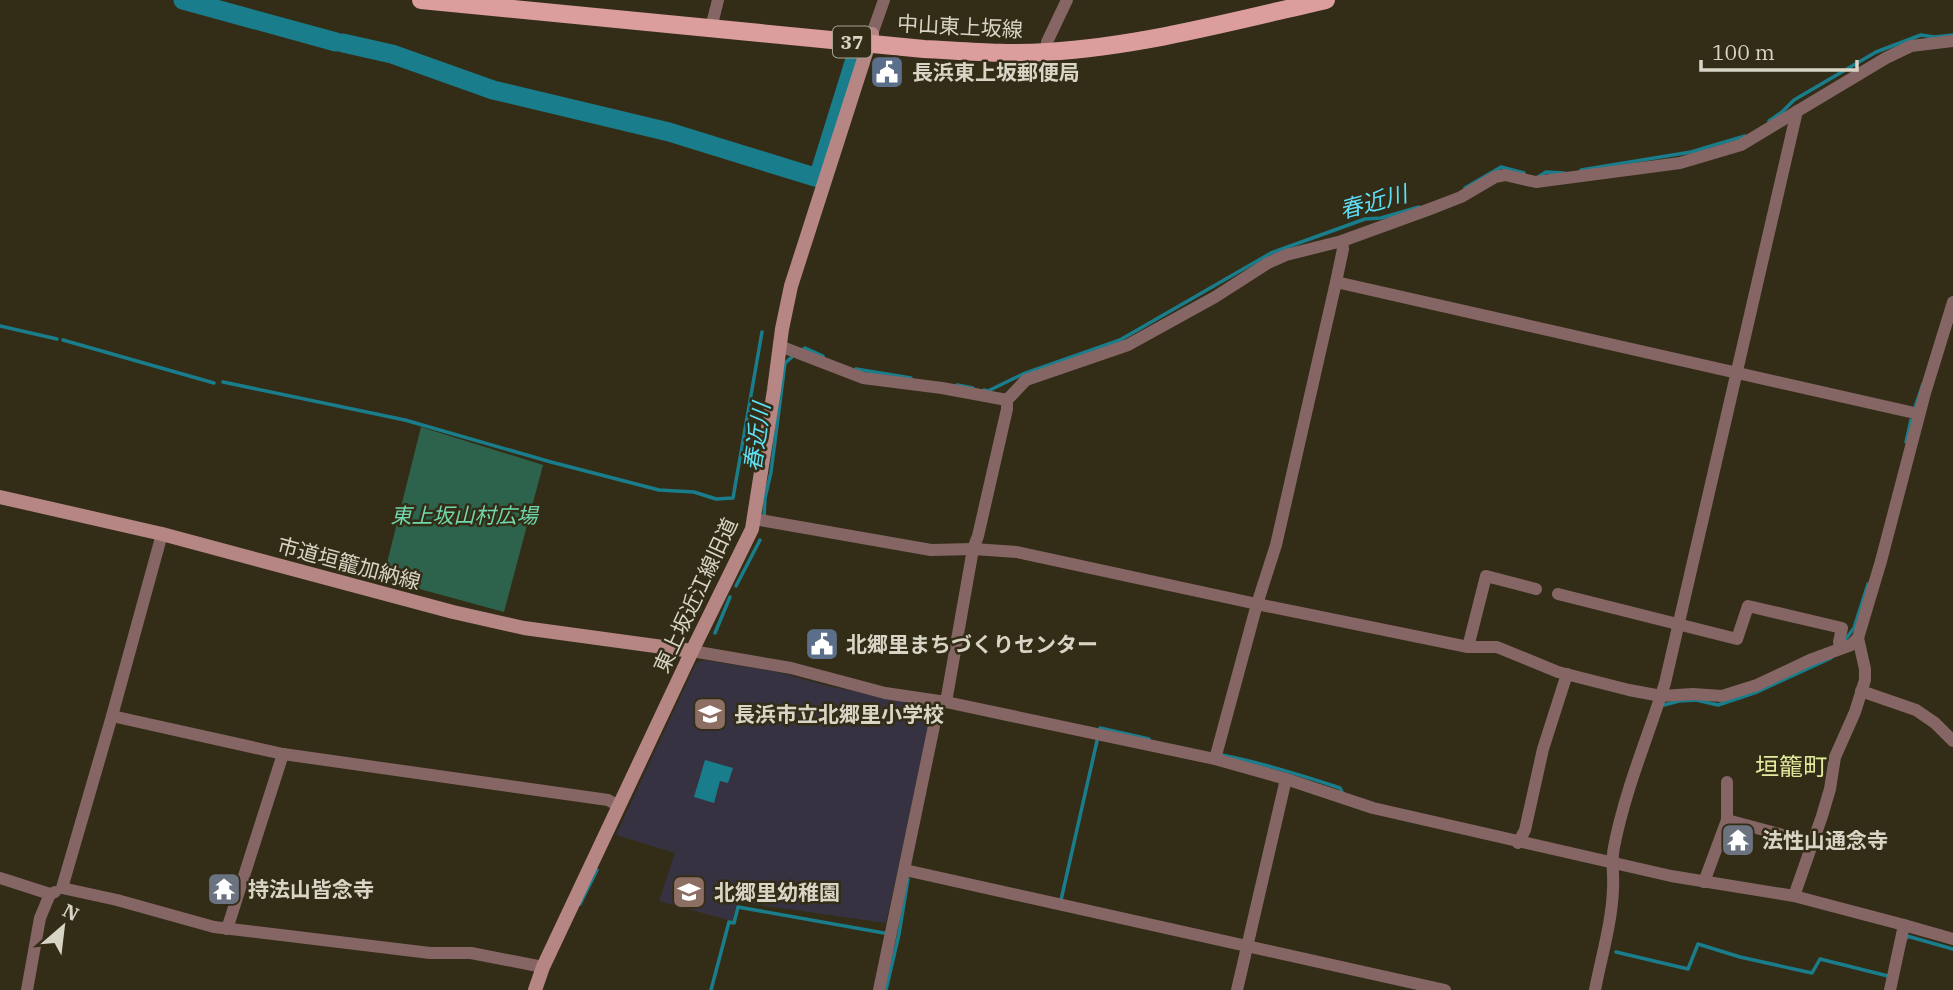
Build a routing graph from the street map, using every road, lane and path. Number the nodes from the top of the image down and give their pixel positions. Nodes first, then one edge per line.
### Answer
1 (421, 0) edge
2 (529, 0) edge
3 (884, 0) edge
4 (1067, 0) edge
5 (1326, 0) edge
6 (1279, 3) edge
7 (714, 15) edge
8 (871, 39) junction
9 (1953, 41) edge
10 (1046, 47) junction
11 (1797, 111) junction
12 (1342, 241) junction
13 (1336, 282) junction
14 (1953, 302) edge
15 (780, 349) junction
16 (1737, 372) junction
17 (1007, 400) junction
18 (1919, 414) junction
19 (0, 497) edge
20 (754, 519) junction
21 (162, 534) junction
22 (973, 549) junction
23 (1536, 589) dead end
24 (1558, 594) dead end
25 (1257, 604) junction
26 (1678, 624) junction
27 (1858, 638) junction
28 (1468, 647) junction
29 (1840, 648) junction
30 (692, 651) junction
31 (1567, 674) junction
32 (1861, 691) junction
33 (1661, 696) junction
34 (943, 702) junction
35 (112, 716) junction
36 (1953, 741) edge
37 (283, 754) junction
38 (1215, 759) junction
39 (1286, 779) junction
40 (1727, 782) dead end
41 (619, 806) junction
42 (1727, 820) junction
43 (1519, 840) junction
44 (1813, 843) junction
45 (1612, 862) junction
46 (905, 870) junction
47 (0, 878) edge
48 (1704, 882) junction
49 (56, 891) junction
50 (1794, 896) junction
51 (1904, 925) junction
52 (227, 929) junction
53 (1953, 939) edge
54 (1246, 946) junction
55 (543, 967) junction
56 (27, 990) edge
57 (535, 990) edge
58 (879, 990) edge
59 (1237, 990) edge
60 (1445, 990) edge
61 (1595, 990) edge
62 (1890, 990) edge

1 - 7 main road, 中山東上坂線 / 37
2 - 7 main road, 中山東上坂線 / 37
3 - 8 street
4 - 10 street
5 - 6 main road, 中山東上坂線 / 37
6 - 10 main road, 中山東上坂線 / 37
7 - 8 main road, 中山東上坂線 / 37
8 - 10 main road, 中山東上坂線 / 37
8 - 15 street, 東上坂近江線旧道
9 - 11 street
11 - 12 street
11 - 16 street
12 - 13 street
12 - 17 street
13 - 16 street
13 - 25 street
14 - 18 street
15 - 17 street
15 - 20 street, 東上坂近江線旧道
16 - 18 street
16 - 26 street
17 - 22 street
18 - 27 street
19 - 21 street, 市道垣籠加納線
20 - 22 street
20 - 30 street, 東上坂近江線旧道
21 - 30 street, 市道垣籠加納線
21 - 35 street
22 - 25 street
22 - 34 street
23 - 28 street
24 - 26 street
25 - 28 street
25 - 38 street
26 - 29 street
26 - 33 street
27 - 29 street
27 - 32 street
28 - 31 street
29 - 33 street
30 - 34 street
30 - 41 street, 東上坂近江線旧道
31 - 33 street
31 - 43 street
32 - 36 street
32 - 44 street
33 - 45 street
34 - 38 street
34 - 46 street
35 - 37 street
35 - 49 street
37 - 41 street
37 - 52 street
38 - 39 street
39 - 43 street
39 - 54 street
40 - 42 street
41 - 55 street, 東上坂近江線旧道
42 - 44 street
42 - 48 street
43 - 45 street
44 - 50 street
45 - 48 street
45 - 61 street
46 - 54 street
46 - 58 street
47 - 49 street
48 - 50 street
49 - 52 street
49 - 56 street
50 - 51 street
51 - 53 street
51 - 62 street
52 - 55 street
54 - 59 street
54 - 60 street
55 - 57 street, 東上坂近江線旧道

